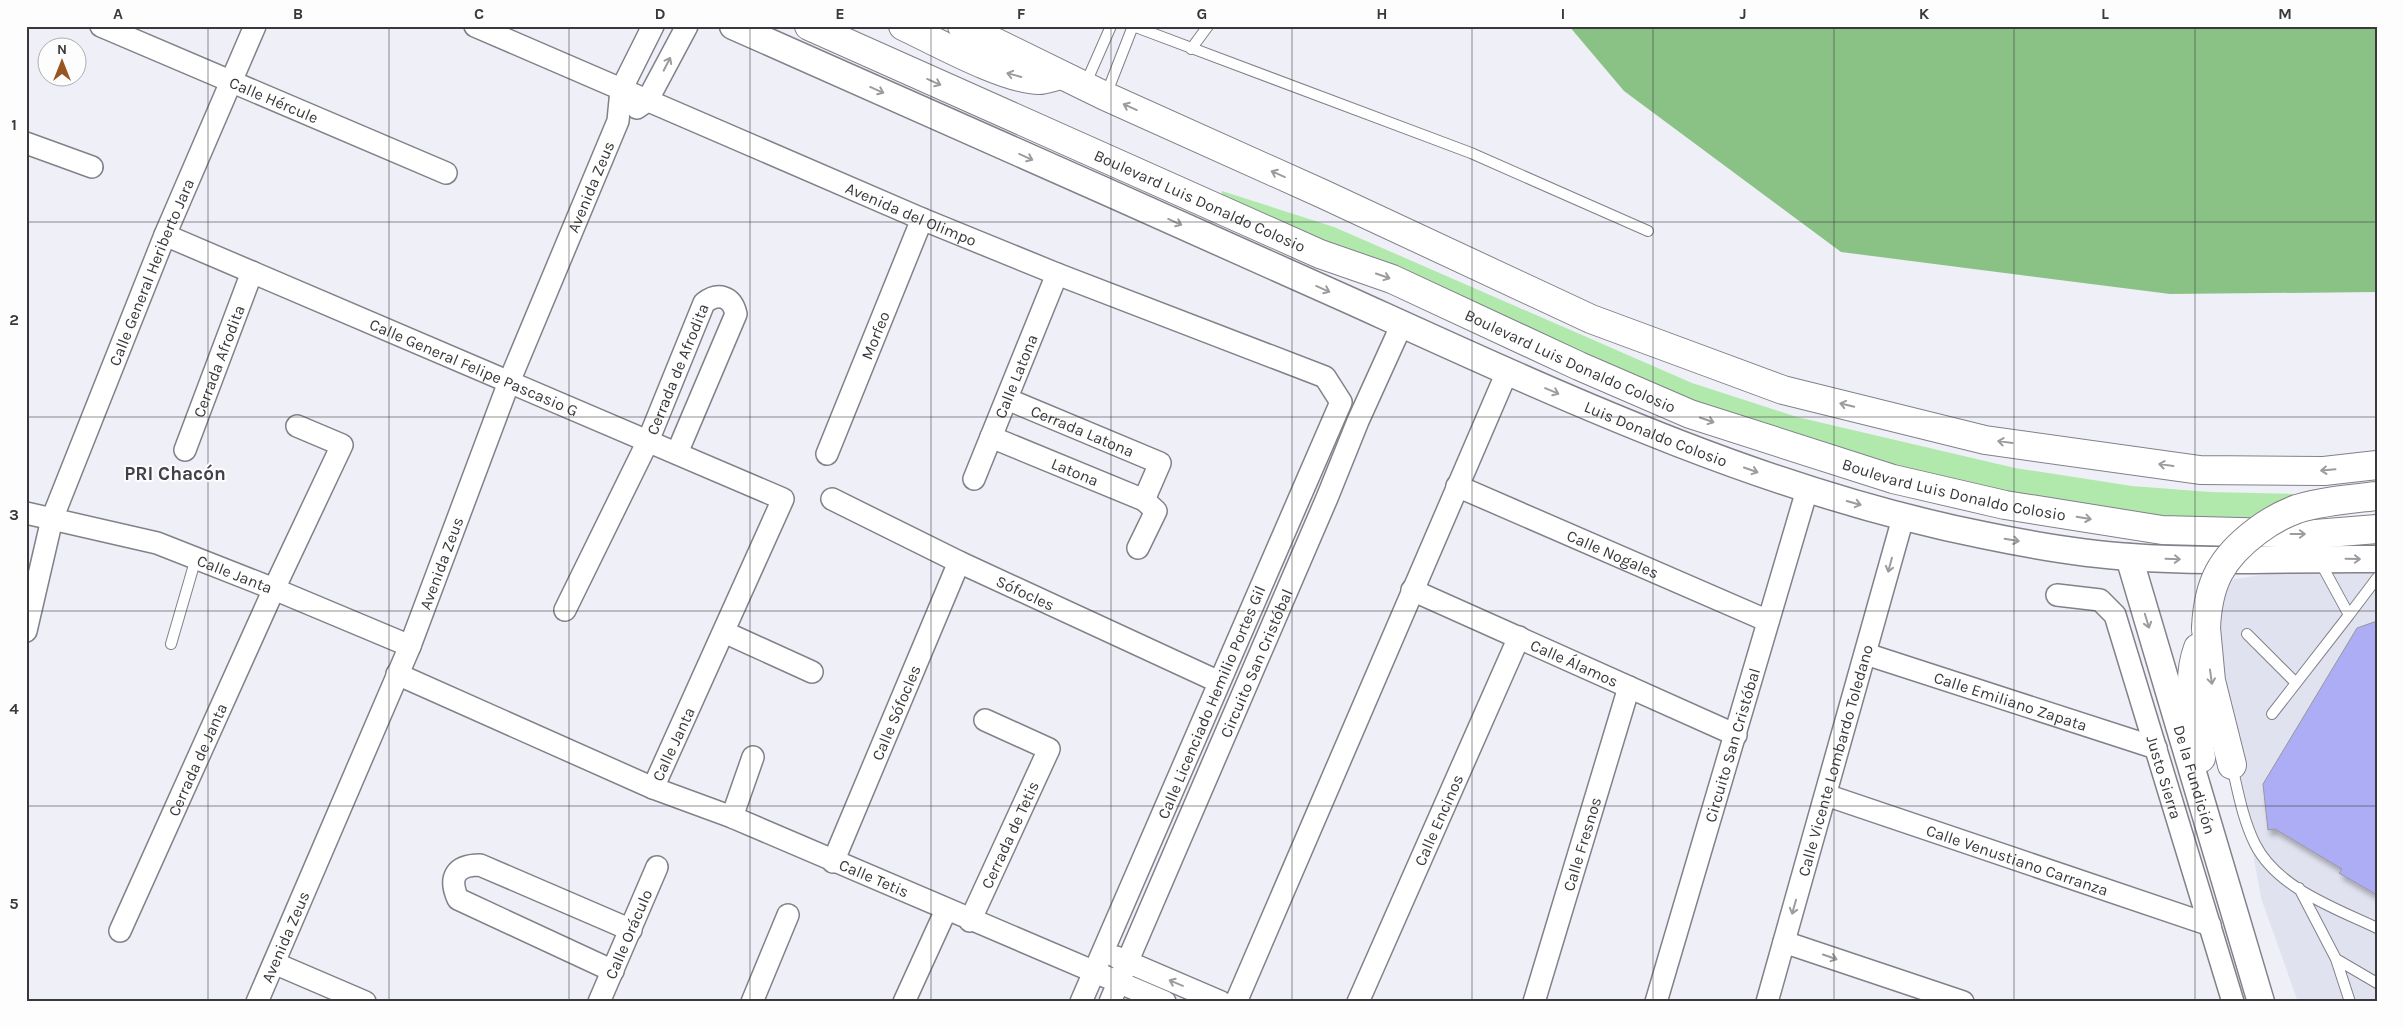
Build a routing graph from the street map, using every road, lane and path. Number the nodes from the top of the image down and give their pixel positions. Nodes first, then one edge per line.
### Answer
1 (101, 26) edge
2 (255, 26) edge
3 (475, 26) edge
4 (653, 26) edge
5 (686, 26) edge
6 (733, 26) edge
7 (809, 26) edge
8 (903, 26) edge
9 (962, 26) edge
10 (1112, 26) edge
11 (1208, 26) edge
12 (773, 35) edge
13 (1191, 49) junction
14 (232, 82) junction
15 (1084, 86) junction
16 (621, 90) junction
17 (647, 101) junction
18 (618, 121) junction
19 (26, 143) edge
20 (92, 166) dead end
21 (446, 173) dead end
22 (922, 219) junction
23 (1648, 231) dead end
24 (165, 235) junction
25 (252, 272) junction
26 (1057, 274) junction
27 (1402, 324) junction
28 (1507, 372) junction
29 (509, 382) junction
30 (1007, 399) junction
31 (1341, 402) joint
32 (297, 426) dead end
33 (991, 437) junction
34 (648, 441) junction
35 (185, 450) dead end
36 (677, 453) junction
37 (827, 454) dead end
38 (2377, 465) edge
39 (974, 479) dead end
40 (1457, 486) junction
41 (1807, 490) junction
42 (2377, 496) edge
43 (783, 499) joint
44 (832, 500) dead end
45 (1150, 505) junction
46 (26, 513) edge
47 (1903, 518) junction
48 (52, 519) junction
49 (2377, 529) edge
50 (1138, 548) dead end
51 (2129, 557) junction
52 (196, 558) junction
53 (2318, 559) junction
54 (2377, 559) edge
55 (959, 562) junction
56 (2377, 578) edge
57 (274, 589) junction
58 (1412, 590) junction
59 (2057, 595) dead end
60 (565, 610) dead end
61 (2349, 615) junction
62 (1768, 621) junction
63 (2206, 628) junction
64 (26, 631) edge
65 (724, 632) junction
66 (2247, 634) dead end
67 (1519, 637) junction
68 (171, 644) dead end
69 (410, 646) junction
70 (1866, 654) junction
71 (812, 672) dead end
72 (397, 674) junction
73 (1219, 682) junction
74 (2296, 683) junction
75 (1630, 687) junction
76 (2272, 714) dead end
77 (985, 720) dead end
78 (1736, 735) junction
79 (2156, 748) junction
80 (753, 757) dead end
81 (2201, 758) joint
82 (2232, 765) joint
83 (653, 788) junction
84 (1826, 796) junction
85 (732, 817) junction
86 (833, 862) junction
87 (657, 867) dead end
88 (2299, 888) junction
89 (946, 910) junction
90 (788, 915) dead end
91 (970, 920) junction
92 (2210, 926) junction
93 (2377, 928) edge
94 (632, 930) junction
95 (120, 931) dead end
96 (1784, 942) junction
97 (1104, 952) junction
98 (2336, 959) junction
99 (1128, 962) junction
100 (274, 963) junction
101 (613, 971) junction
102 (1094, 972) junction
103 (2377, 983) edge
104 (1114, 992) edge
105 (257, 1002) edge
106 (365, 1002) edge
107 (599, 1002) edge
108 (752, 1002) edge
109 (904, 1002) edge
110 (1081, 1002) edge
111 (1166, 1002) edge
112 (1221, 1002) edge
113 (1236, 1002) edge
114 (1358, 1002) edge
115 (1534, 1002) edge
116 (1656, 1002) edge
117 (1767, 1002) edge
118 (1963, 1002) edge
119 (2233, 1002) edge
120 (2261, 1002) edge
121 (2278, 1002) edge
122 (2350, 1002) edge

1 - 14 street, Calle Hércule
2 - 14 street, Calle General Heriberto Jara
3 - 16 street, Avenida del Olimpo
4 - 16 street, Avenida Zeus
17 -> 5 street, Avenida Zeus
6 - 12 street, Luis Donaldo Colosio
7 -> 49 main road, Boulevard Luis Donaldo Colosio
15 -> 8 main road
9 - 15 main road
10 - 15 lane
11 - 13 lane
12 -> 27 street, Luis Donaldo Colosio
13 - 15 lane
13 - 23 lane
14 - 21 street, Calle Hércule
14 - 24 street, Calle General Heriberto Jara
38 -> 15 main road
16 - 17 street, Avenida del Olimpo
16 - 18 street, Avenida Zeus
17 - 18 street, Avenida Zeus
17 - 22 street, Avenida del Olimpo
18 - 29 street, Avenida Zeus
19 - 20 street
22 - 26 street, Avenida del Olimpo
22 - 37 street, Morfeo
24 - 25 street, Calle General Felipe Pascasio G
24 - 48 street, Calle General Heriberto Jara
25 - 29 street, Calle General Felipe Pascasio G
25 - 35 street, Cerrada Afrodita
26 - 30 street, Calle Latona
26 - 31 street, Avenida del Olimpo
27 - 28 street, Luis Donaldo Colosio
27 - 99 street, Circuito San Cristóbal
28 - 40 street
28 -> 41 street, Luis Donaldo Colosio
29 - 34 street, Calle General Felipe Pascasio G
29 - 69 street, Avenida Zeus
30 - 33 street, Calle Latona
30 - 45 street, Cerrada Latona
31 - 73 street, Calle Licenciado Hemilio Portes Gil
32 - 57 street, Cerrada de Janta
33 - 39 street, Calle Latona
33 - 45 street, Latona
34 - 36 street, Calle General Felipe Pascasio G
34 - 36 street, Cerrada de Afrodita
34 - 60 street, Cerrada de Afrodita
36 - 43 street, Calle General Felipe Pascasio G
40 - 58 street
40 - 62 street, Calle Nogales
41 -> 47 street, Luis Donaldo Colosio
41 - 62 street, Circuito San Cristóbal
42 - 63 main road, bridge
43 - 65 street, Calle Janta
44 - 55 street, Sófocles
45 - 50 street
46 - 48 street, Calle Janta
47 -> 51 street, Luis Donaldo Colosio
47 -> 70 street, Calle Vicente Lombardo Toledano
48 - 52 street, Calle Janta
48 - 64 street, Calle General Heriberto Jara
51 -> 53 street, Luis Donaldo Colosio
51 -> 120 street, De la Fundición
52 - 57 street, Calle Janta
52 - 68 lane
53 -> 54 street, Luis Donaldo Colosio
53 - 61 lane
55 - 73 street, Sófocles
55 - 86 street, Calle Sófocles
56 - 61 lane
57 - 69 street, Calle Janta
57 - 95 street, Cerrada de Janta
58 - 67 street, Calle Álamos
58 - 113 street
59 - 79 street, Justo Sierra
61 - 74 lane
62 - 78 street, Circuito San Cristóbal
63 - 81 main road
63 -> 82 main road
65 - 71 street
65 - 83 street, Calle Janta
66 - 74 lane
67 - 75 street, Calle Álamos
67 - 114 street, Calle Encinos
69 - 72 street, Avenida Zeus
70 - 79 street, Calle Emiliano Zapata
70 - 84 street, Calle Vicente Lombardo Toledano
72 - 83 street, Calle Janta
72 - 100 street, Avenida Zeus
73 - 97 street, Calle Licenciado Hemilio Portes Gil
74 - 76 lane
75 - 78 street, Calle Álamos
75 - 115 street, Calle Fresnos
77 - 91 street, Cerrada de Tetis
78 - 116 street, Circuito San Cristóbal
79 - 92 street, Justo Sierra
80 - 85 street
81 - 121 street
82 - 88 lane
83 - 85 street, Calle Tetis
84 - 92 street, Calle Venustiano Carranza
84 -> 96 street, Calle Vicente Lombardo Toledano
85 - 86 street, Calle Tetis
86 - 89 street, Calle Tetis
87 - 94 street, Calle Oráculo
88 - 93 lane
88 - 98 lane
89 - 91 street, Calle Tetis
89 - 109 street
90 - 108 street
91 - 102 street, Calle Tetis
92 - 119 street, Justo Sierra
94 - 101 street, Calle Oráculo
94 - 101 street
96 - 117 street, Calle Vicente Lombardo Toledano
96 -> 118 street
97 - 99 street
97 - 102 street, Calle Licenciado Hemilio Portes Gil
98 - 103 lane
98 - 122 lane
99 - 104 street, Circuito San Cristóbal
112 -> 99 street
100 - 105 street, Avenida Zeus
100 - 106 street
101 - 107 street, Calle Oráculo
102 - 104 street, Calle Tetis
102 - 110 street, Calle Licenciado Hemilio Portes Gil
104 - 111 street, Calle Tetis

